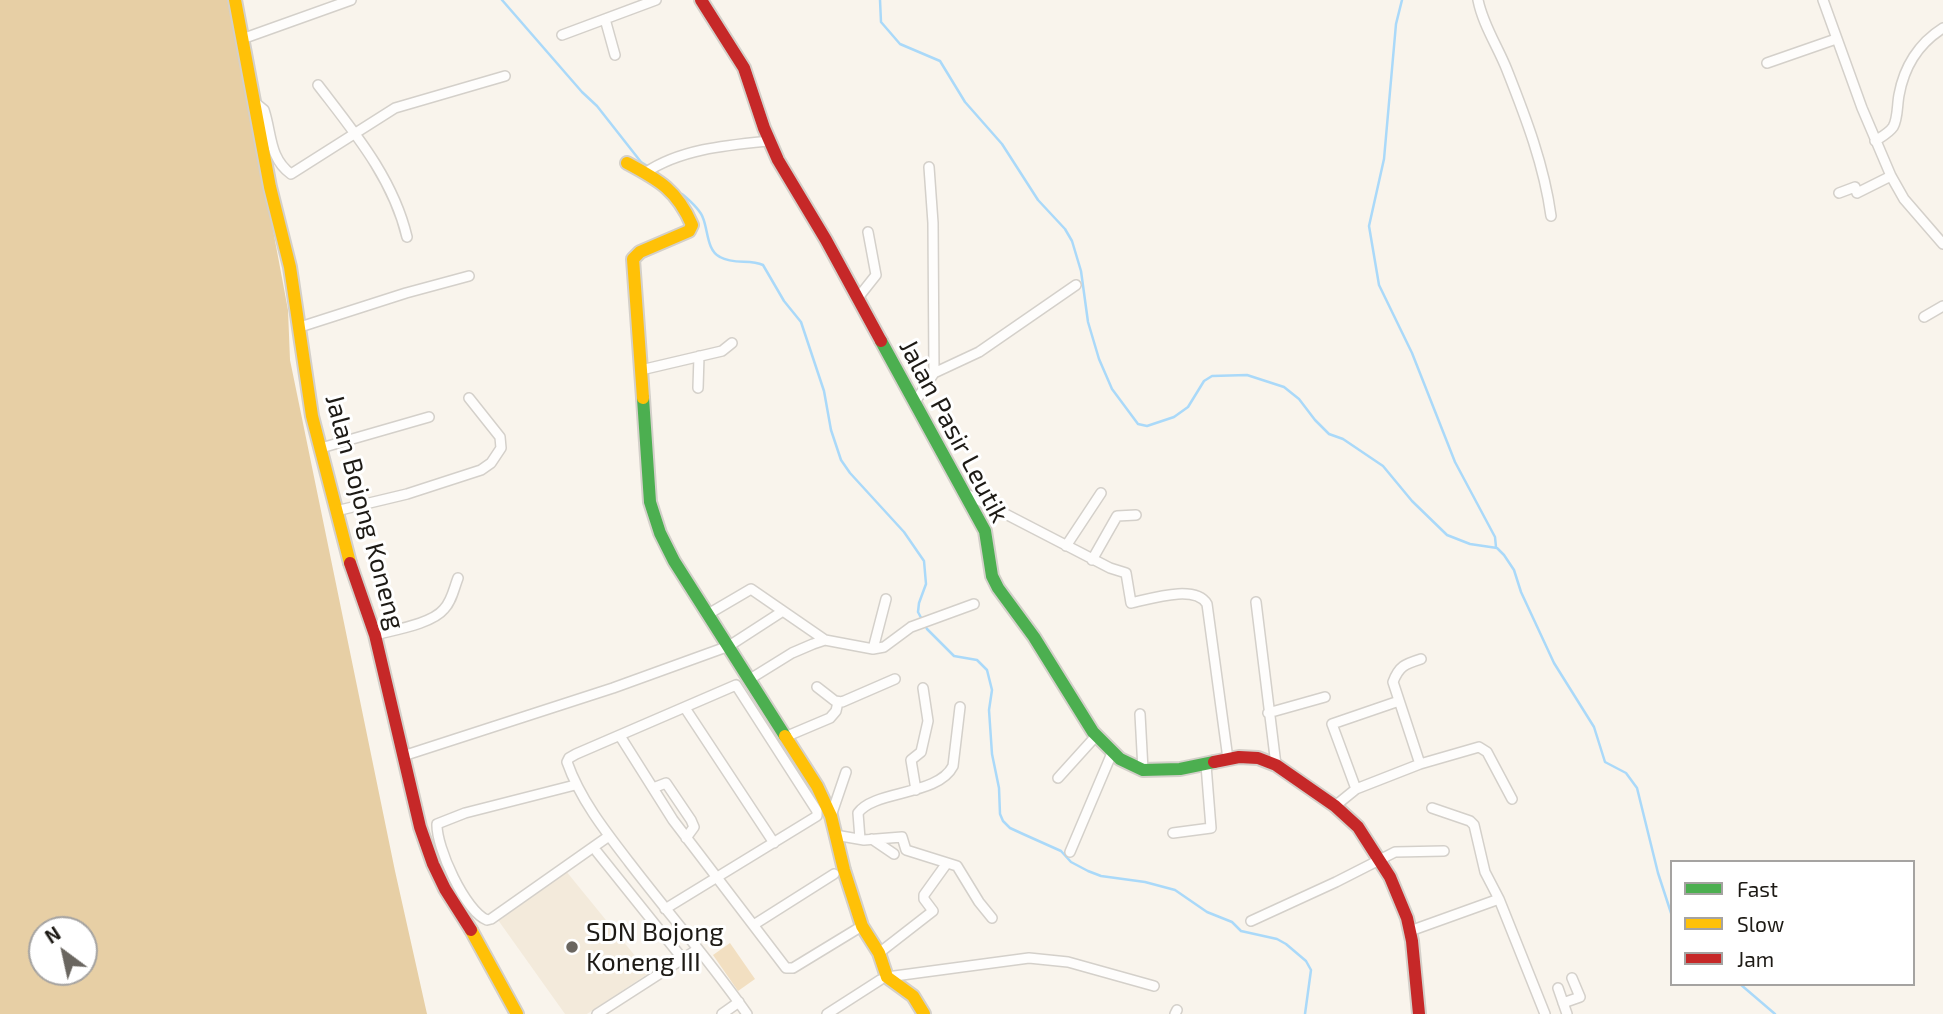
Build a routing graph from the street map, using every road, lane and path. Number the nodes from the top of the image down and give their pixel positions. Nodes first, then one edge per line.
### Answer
1 (235, 0) edge
2 (351, 0) edge
3 (656, 0) edge
4 (701, 0) edge
5 (1478, 0) edge
6 (1823, 0) edge
7 (605, 19) junction
8 (1943, 29) edge
9 (562, 35) dead end
10 (1836, 38) junction
11 (242, 39) junction
12 (615, 55) dead end
13 (1767, 63) dead end
14 (505, 76) dead end
15 (318, 85) dead end
16 (253, 101) junction
17 (355, 133) junction
18 (769, 141) junction
19 (1875, 141) junction
20 (626, 163) dead end
21 (929, 167) dead end
22 (645, 173) junction
23 (1892, 176) junction
24 (1839, 193) dead end
25 (1551, 216) dead end
26 (868, 232) dead end
27 (407, 237) dead end
28 (1943, 244) edge
29 (469, 276) dead end
30 (1076, 285) dead end
31 (857, 299) junction
32 (1943, 306) edge
33 (1924, 317) dead end
34 (300, 327) junction
35 (732, 343) dead end
36 (699, 356) junction
37 (641, 370) junction
38 (934, 373) junction
39 (698, 388) dead end
40 (469, 398) dead end
41 (915, 402) junction
42 (429, 417) dead end
43 (321, 448) junction
44 (962, 491) junction
45 (1101, 493) dead end
46 (336, 511) junction
47 (1136, 515) dead end
48 (1066, 546) junction
49 (1092, 559) junction
50 (458, 578) dead end
51 (886, 599) dead end
52 (1256, 602) dead end
53 (974, 604) dead end
54 (783, 611) junction
55 (710, 613) junction
56 (375, 635) junction
57 (825, 640) junction
58 (729, 646) junction
59 (873, 649) junction
60 (1421, 659) dead end
61 (895, 678) dead end
62 (750, 680) junction
63 (817, 687) dead end
64 (923, 688) dead end
65 (1325, 697) dead end
66 (1399, 701) junction
67 (838, 702) junction
68 (960, 707) dead end
69 (685, 708) junction
70 (1268, 713) junction
71 (1140, 714) dead end
72 (620, 736) junction
73 (1096, 736) junction
74 (785, 737) junction
75 (1112, 752) junction
76 (403, 757) junction
77 (1228, 759) junction
78 (1420, 764) junction
79 (1206, 765) junction
80 (1276, 765) junction
81 (1143, 770) junction
82 (846, 772) dead end
83 (1058, 778) dead end
84 (575, 785) junction
85 (653, 788) junction
86 (1356, 789) junction
87 (916, 790) junction
88 (1512, 799) dead end
89 (1335, 806) junction
90 (1432, 808) dead end
91 (831, 816) junction
92 (1172, 833) dead end
93 (835, 835) junction
94 (608, 836) junction
95 (686, 838) junction
96 (860, 839) junction
97 (872, 839) junction
98 (774, 843) junction
99 (1444, 851) dead end
100 (597, 852) dead end
101 (1070, 852) dead end
102 (894, 854) dead end
103 (1380, 859) junction
104 (947, 863) junction
105 (834, 874) dead end
106 (718, 876) junction
107 (1499, 899) junction
108 (665, 909) junction
109 (992, 918) dead end
110 (1251, 921) dead end
111 (755, 925) junction
112 (862, 926) junction
113 (1410, 931) junction
114 (698, 949) junction
115 (879, 953) junction
116 (682, 958) junction
117 (884, 978) junction
118 (1572, 978) dead end
119 (1154, 986) dead end
120 (1558, 988) dead end
121 (1563, 1003) junction
122 (741, 1010) edge
123 (517, 1014) edge
124 (597, 1014) edge
125 (722, 1014) edge
126 (827, 1014) edge
127 (924, 1014) edge
128 (1419, 1014) edge
129 (1545, 1014) edge
130 (1567, 1014) edge

1 - 11 street, Jalan Bojong Koneng
2 - 11 street
3 - 7 street
4 - 18 street, Jalan Pasir Leutik
5 - 25 street
6 - 10 street
7 - 9 street
7 - 12 street
8 - 19 street
10 - 13 street
10 - 19 street
11 - 16 street, Jalan Bojong Koneng
14 - 17 street
15 - 17 street
16 - 17 street
16 - 34 street, Jalan Bojong Koneng
17 - 27 street
18 - 22 street
18 - 31 street, Jalan Pasir Leutik
19 - 23 street
20 - 22 street
21 - 38 street
22 - 37 street
23 - 24 street
23 - 28 street
26 - 31 street
29 - 34 street
30 - 38 street
31 - 41 street, Jalan Pasir Leutik
32 - 33 street
34 - 43 street, Jalan Bojong Koneng
35 - 36 street
36 - 37 street
36 - 39 street
37 - 55 street
38 - 41 street
40 - 46 street
41 - 44 street, Jalan Pasir Leutik
42 - 43 street
43 - 46 street, Jalan Bojong Koneng
44 - 48 street
44 - 73 street, Jalan Pasir Leutik
45 - 48 street
46 - 56 street, Jalan Bojong Koneng
47 - 49 street
48 - 49 street
49 - 77 street
50 - 56 street
51 - 59 street
52 - 70 street
53 - 59 street
54 - 55 street
54 - 57 street
54 - 58 street
55 - 58 street
56 - 76 street, Jalan Bojong Koneng
57 - 59 street
57 - 62 street
58 - 62 street
58 - 76 street
60 - 66 street
61 - 67 street
62 - 74 street
63 - 67 street
64 - 87 street
65 - 70 street
66 - 78 street
66 - 86 street
67 - 74 street
68 - 87 street
69 - 72 street
69 - 98 street
69 - 98 street
70 - 80 street
71 - 81 street
72 - 84 street
72 - 85 street
73 - 75 street, Jalan Pasir Leutik
73 - 83 street
74 - 91 street
75 - 81 street, Jalan Pasir Leutik
75 - 101 street
76 - 123 street, Jalan Bojong Koneng
77 - 79 street
77 - 80 street
78 - 86 street
78 - 88 street
79 - 81 street
79 - 92 street
80 - 89 street
82 - 91 street
84 - 94 street
84 - 94 street
85 - 95 street
85 - 95 street
86 - 89 street
87 - 96 street
89 - 103 street
90 - 107 street
91 - 93 street
93 - 96 street
93 - 112 street
94 - 108 street
95 - 106 street
96 - 97 street
97 - 102 street
97 - 104 street
98 - 106 street
99 - 103 street
100 - 116 street
103 - 110 street
103 - 113 street
104 - 109 street
104 - 115 street
105 - 111 street
106 - 108 street
106 - 111 street
107 - 113 street
107 - 129 street
108 - 114 street
111 - 112 street
112 - 115 street
113 - 128 street
114 - 116 street
114 - 122 street
115 - 117 street
116 - 124 street
117 - 119 street
117 - 126 street
117 - 127 street
118 - 121 street
120 - 121 street
121 - 130 street
122 - 125 street

